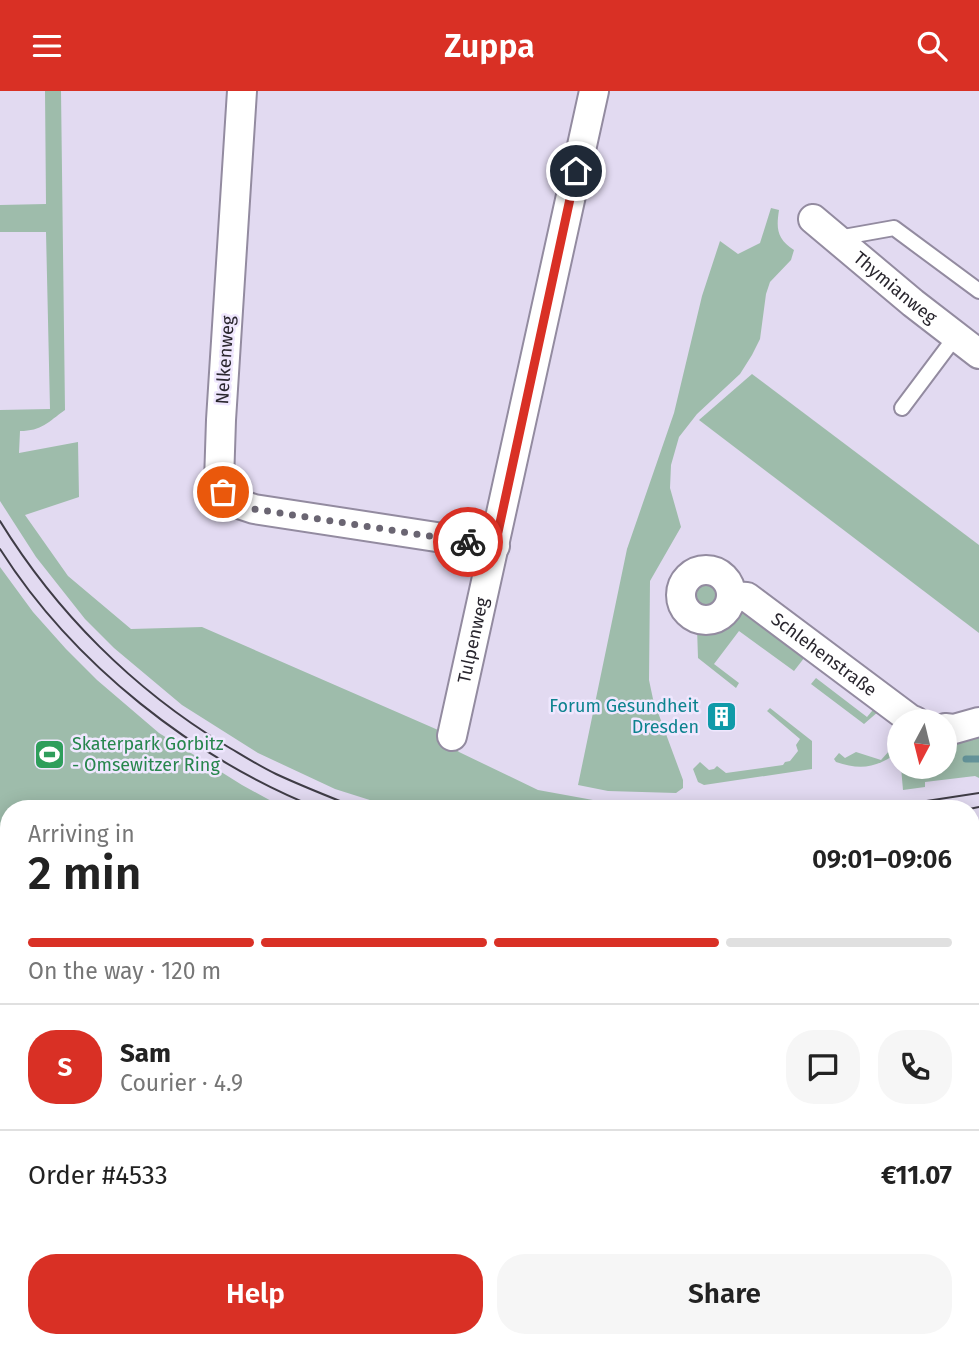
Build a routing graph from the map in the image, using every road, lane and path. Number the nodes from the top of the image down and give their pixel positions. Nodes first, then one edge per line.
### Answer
1 (242, 91) edge
2 (594, 91) edge
3 (813, 219) dead end
4 (836, 238) junction
5 (979, 291) edge
6 (956, 336) junction
7 (979, 354) edge
8 (902, 408) dead end
9 (495, 546) junction
10 (731, 596) dead end
11 (896, 709) edge
12 (979, 722) edge
13 (957, 728) edge
14 (452, 736) dead end

1 - 9 street, Nelkenweg
2 - 9 street, Tulpenweg
3 - 4 street, Thymianweg
4 - 5 lane
4 - 6 street, Thymianweg
6 - 7 street, Thymianweg
6 - 8 lane
9 - 14 street, Tulpenweg
10 - 11 street, Schlehenstraße
12 - 13 street

